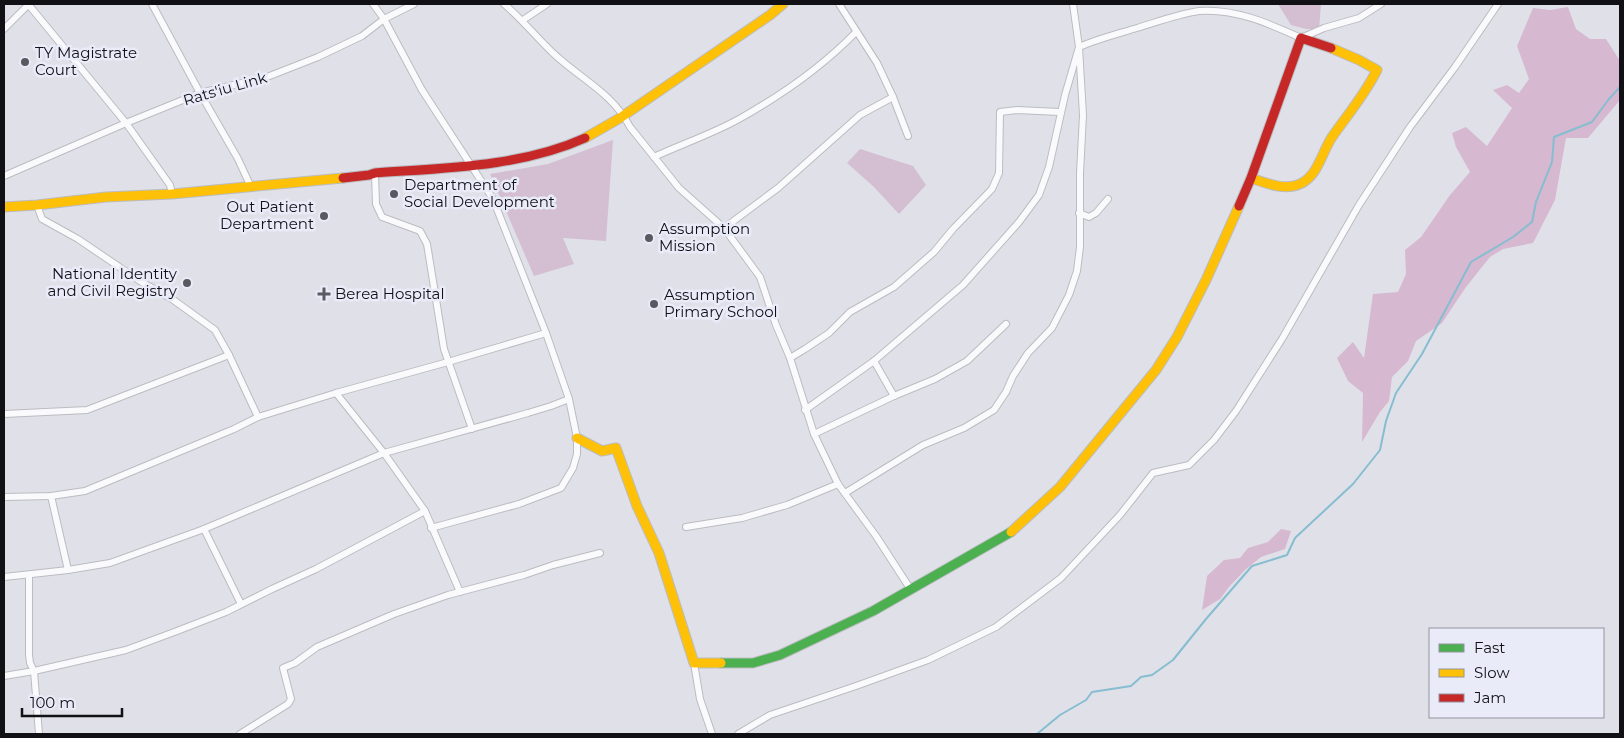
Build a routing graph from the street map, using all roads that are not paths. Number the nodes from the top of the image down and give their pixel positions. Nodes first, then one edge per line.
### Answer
1 (28, 4) edge
2 (152, 4) edge
3 (373, 4) edge
4 (414, 4) edge
5 (504, 4) edge
6 (547, 4) edge
7 (783, 4) edge
8 (839, 4) edge
9 (1073, 4) edge
10 (1381, 4) edge
11 (1498, 4) edge
12 (384, 19) junction
13 (523, 20) junction
14 (4, 29) edge
15 (856, 32) junction
16 (1302, 38) junction
17 (1079, 48) junction
18 (200, 93) junction
19 (893, 97) junction
20 (1060, 112) junction
21 (624, 116) junction
22 (126, 122) junction
23 (908, 136) dead end
24 (654, 157) junction
25 (472, 166) junction
26 (375, 173) junction
27 (4, 176) edge
28 (1251, 178) junction
29 (251, 187) junction
30 (172, 194) junction
31 (1108, 199) dead end
32 (37, 205) junction
33 (4, 207) edge
34 (1079, 213) junction
35 (724, 228) junction
36 (1006, 324) dead end
37 (546, 333) junction
38 (229, 355) junction
39 (790, 358) junction
40 (874, 361) junction
41 (448, 362) junction
42 (336, 393) junction
43 (894, 396) junction
44 (569, 399) junction
45 (805, 410) junction
46 (4, 414) edge
47 (258, 417) junction
48 (472, 430) junction
49 (814, 434) junction
50 (577, 438) junction
51 (384, 453) junction
52 (838, 484) junction
53 (845, 493) junction
54 (51, 496) junction
55 (4, 497) edge
56 (424, 512) junction
57 (686, 527) dead end
58 (431, 528) junction
59 (204, 529) junction
60 (600, 553) dead end
61 (68, 570) junction
62 (29, 576) junction
63 (4, 577) edge
64 (911, 590) junction
65 (460, 592) junction
66 (241, 604) junction
67 (694, 663) junction
68 (34, 671) junction
69 (4, 676) edge
70 (39, 734) edge
71 (240, 734) edge
72 (712, 734) edge
73 (738, 734) edge

1 - 14 street
1 - 22 street
2 - 18 street
3 - 12 street
4 - 12 street, Rats'iu Link
5 - 13 street
6 - 13 street
7 - 21 street
8 - 15 street
9 - 17 street
10 - 16 street
11 - 73 street
12 - 18 street, Rats'iu Link
12 - 25 street
13 - 21 street
15 - 19 street
15 - 24 street
16 - 17 street
16 - 28 street
16 - 28 street
17 - 20 street
17 - 34 street
18 - 22 street, Rats'iu Link
18 - 29 street
19 - 23 street
19 - 35 street
20 - 39 street
20 - 40 street
21 - 24 street
21 - 25 street
22 - 27 street, Rats'iu Link
22 - 30 street
24 - 35 street
25 - 26 street
25 - 37 street
26 - 29 street
26 - 41 street
28 - 64 street
29 - 30 street
30 - 32 street
31 - 34 street
32 - 33 street
32 - 38 street
34 - 53 street
35 - 39 street
36 - 43 street
37 - 41 street
37 - 44 street
38 - 46 street
38 - 47 street
39 - 45 street
40 - 43 street
40 - 45 street
41 - 42 street
41 - 48 street
42 - 47 street
42 - 51 street
43 - 49 street
44 - 48 street
44 - 50 street
45 - 49 street
47 - 54 street
48 - 51 street
49 - 52 street
50 - 58 street
50 - 67 street
51 - 56 street
51 - 59 street
52 - 53 street
52 - 57 street
53 - 64 street
54 - 55 street
54 - 61 street
56 - 58 street
56 - 66 street
58 - 65 street
59 - 61 street
59 - 66 street
60 - 65 street
61 - 62 street
62 - 63 street
62 - 68 street
64 - 67 street
65 - 71 street
66 - 68 street
67 - 72 street
68 - 69 street
68 - 70 street

